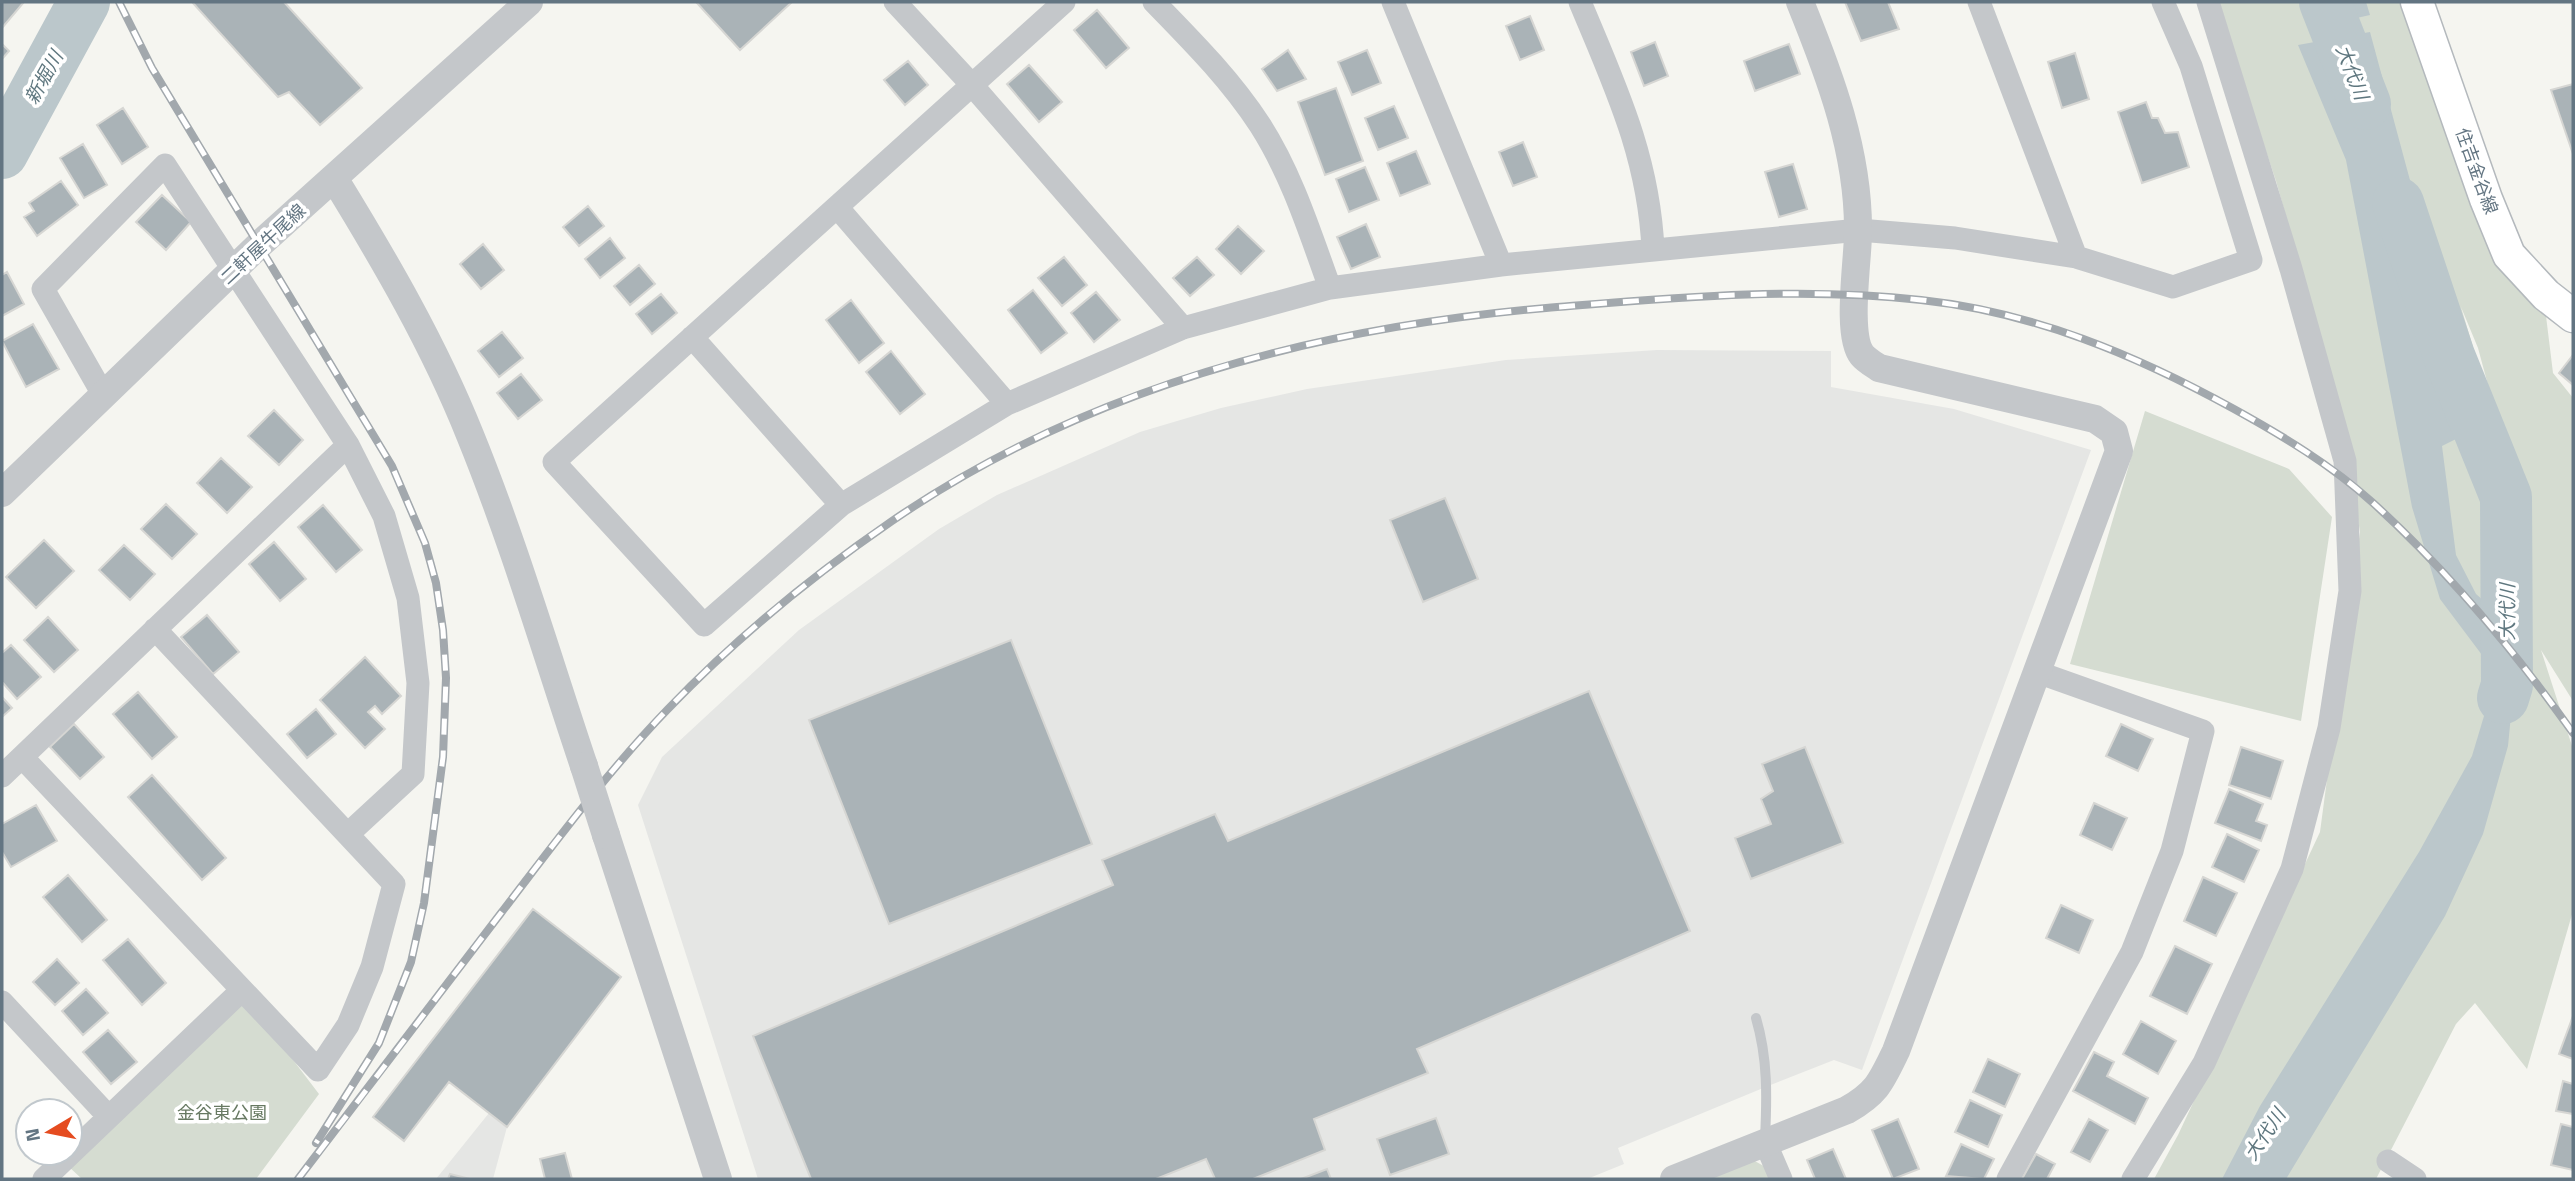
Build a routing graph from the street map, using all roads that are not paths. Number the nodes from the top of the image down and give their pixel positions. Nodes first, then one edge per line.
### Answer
1 (529, 2) edge
2 (895, 2) edge
3 (1063, 2) edge
4 (1154, 2) edge
5 (1393, 2) edge
6 (1580, 2) edge
7 (1800, 2) edge
8 (1979, 2) edge
9 (2163, 2) edge
10 (2208, 2) edge
11 (2417, 2) edge
12 (972, 85) junction
13 (334, 178) junction
14 (837, 207) junction
15 (1858, 230) junction
16 (1653, 250) junction
17 (2076, 257) junction
18 (1501, 265) junction
19 (235, 270) junction
20 (1330, 288) junction
21 (2573, 316) edge
22 (1183, 328) junction
23 (692, 337) junction
24 (104, 396) junction
25 (1007, 404) junction
26 (348, 445) junction
27 (2, 493) edge
28 (841, 505) junction
29 (155, 629) junction
30 (2037, 672) junction
31 (22, 757) junction
32 (2, 776) edge
33 (348, 834) junction
34 (242, 990) junction
35 (2, 1002) edge
36 (1756, 1018) dead end
37 (108, 1116) junction
38 (1765, 1142) junction
39 (2388, 1161) dead end
40 (44, 1179) edge
41 (718, 1179) edge
42 (1674, 1179) edge
43 (1781, 1179) edge
44 (2008, 1179) edge
45 (2133, 1179) edge
46 (2415, 1179) edge

1 - 13 street, 二軒屋牛尾線
2 - 12 street
3 - 12 street
4 - 20 street
5 - 18 street
6 - 16 street
7 - 15 street
8 - 17 street
9 - 17 street
10 - 45 street
11 - 21 main road, 住吉金谷線
12 - 14 street
12 - 22 street
13 - 19 street, 二軒屋牛尾線
13 - 41 street, bridge
14 - 23 street
14 - 25 street
15 - 16 street
15 - 17 street
15 - 30 street
16 - 18 street
18 - 20 street
19 - 24 street, 二軒屋牛尾線
19 - 24 street
19 - 26 street
20 - 22 street
22 - 25 street
23 - 28 street
23 - 28 street
24 - 27 street, 二軒屋牛尾線
25 - 28 street
26 - 29 street
26 - 33 street
29 - 31 street
29 - 33 street
30 - 38 street
30 - 44 street
31 - 32 street
31 - 34 street
33 - 34 street
34 - 37 street
35 - 37 street
36 - 38 lane
37 - 40 street
38 - 42 street
38 - 43 street
39 - 46 street

